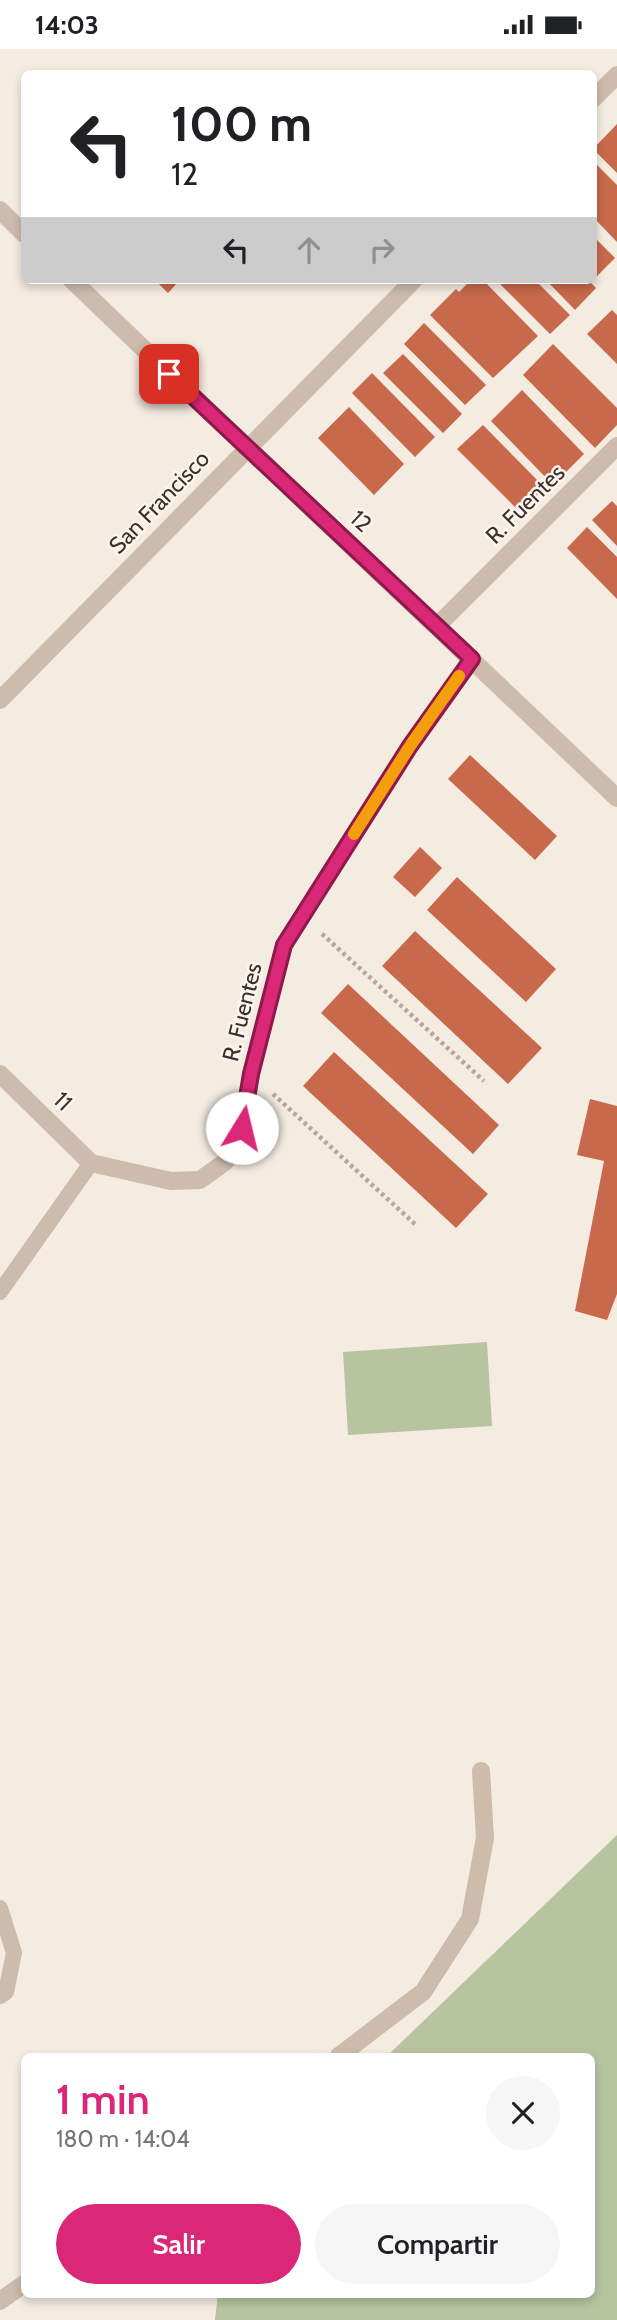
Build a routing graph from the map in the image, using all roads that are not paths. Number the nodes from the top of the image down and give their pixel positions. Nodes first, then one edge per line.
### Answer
1 (617, 75) edge
2 (597, 95) edge
3 (0, 211) edge
4 (21, 231) edge
5 (76, 284) edge
6 (410, 284) edge
7 (617, 446) edge
8 (246, 449) junction
9 (438, 625) junction
10 (472, 659) junction
11 (0, 700) edge
12 (617, 798) edge
13 (0, 1074) edge
14 (92, 1163) junction
15 (0, 1292) edge
16 (481, 1771) dead end
17 (0, 1908) edge
18 (0, 1996) edge
19 (343, 2053) edge
20 (21, 2286) edge
21 (0, 2301) edge

1 - 2 street
3 - 4 street
5 - 8 street, 12
6 - 8 street, San Francisco
7 - 9 street, R. Fuentes
8 - 9 street, 12
8 - 11 street, San Francisco
9 - 10 street, 12
10 - 12 street, 12
10 - 14 street, R. Fuentes
13 - 14 street, 11
14 - 15 lane
16 - 19 street
17 - 18 lane
20 - 21 street

